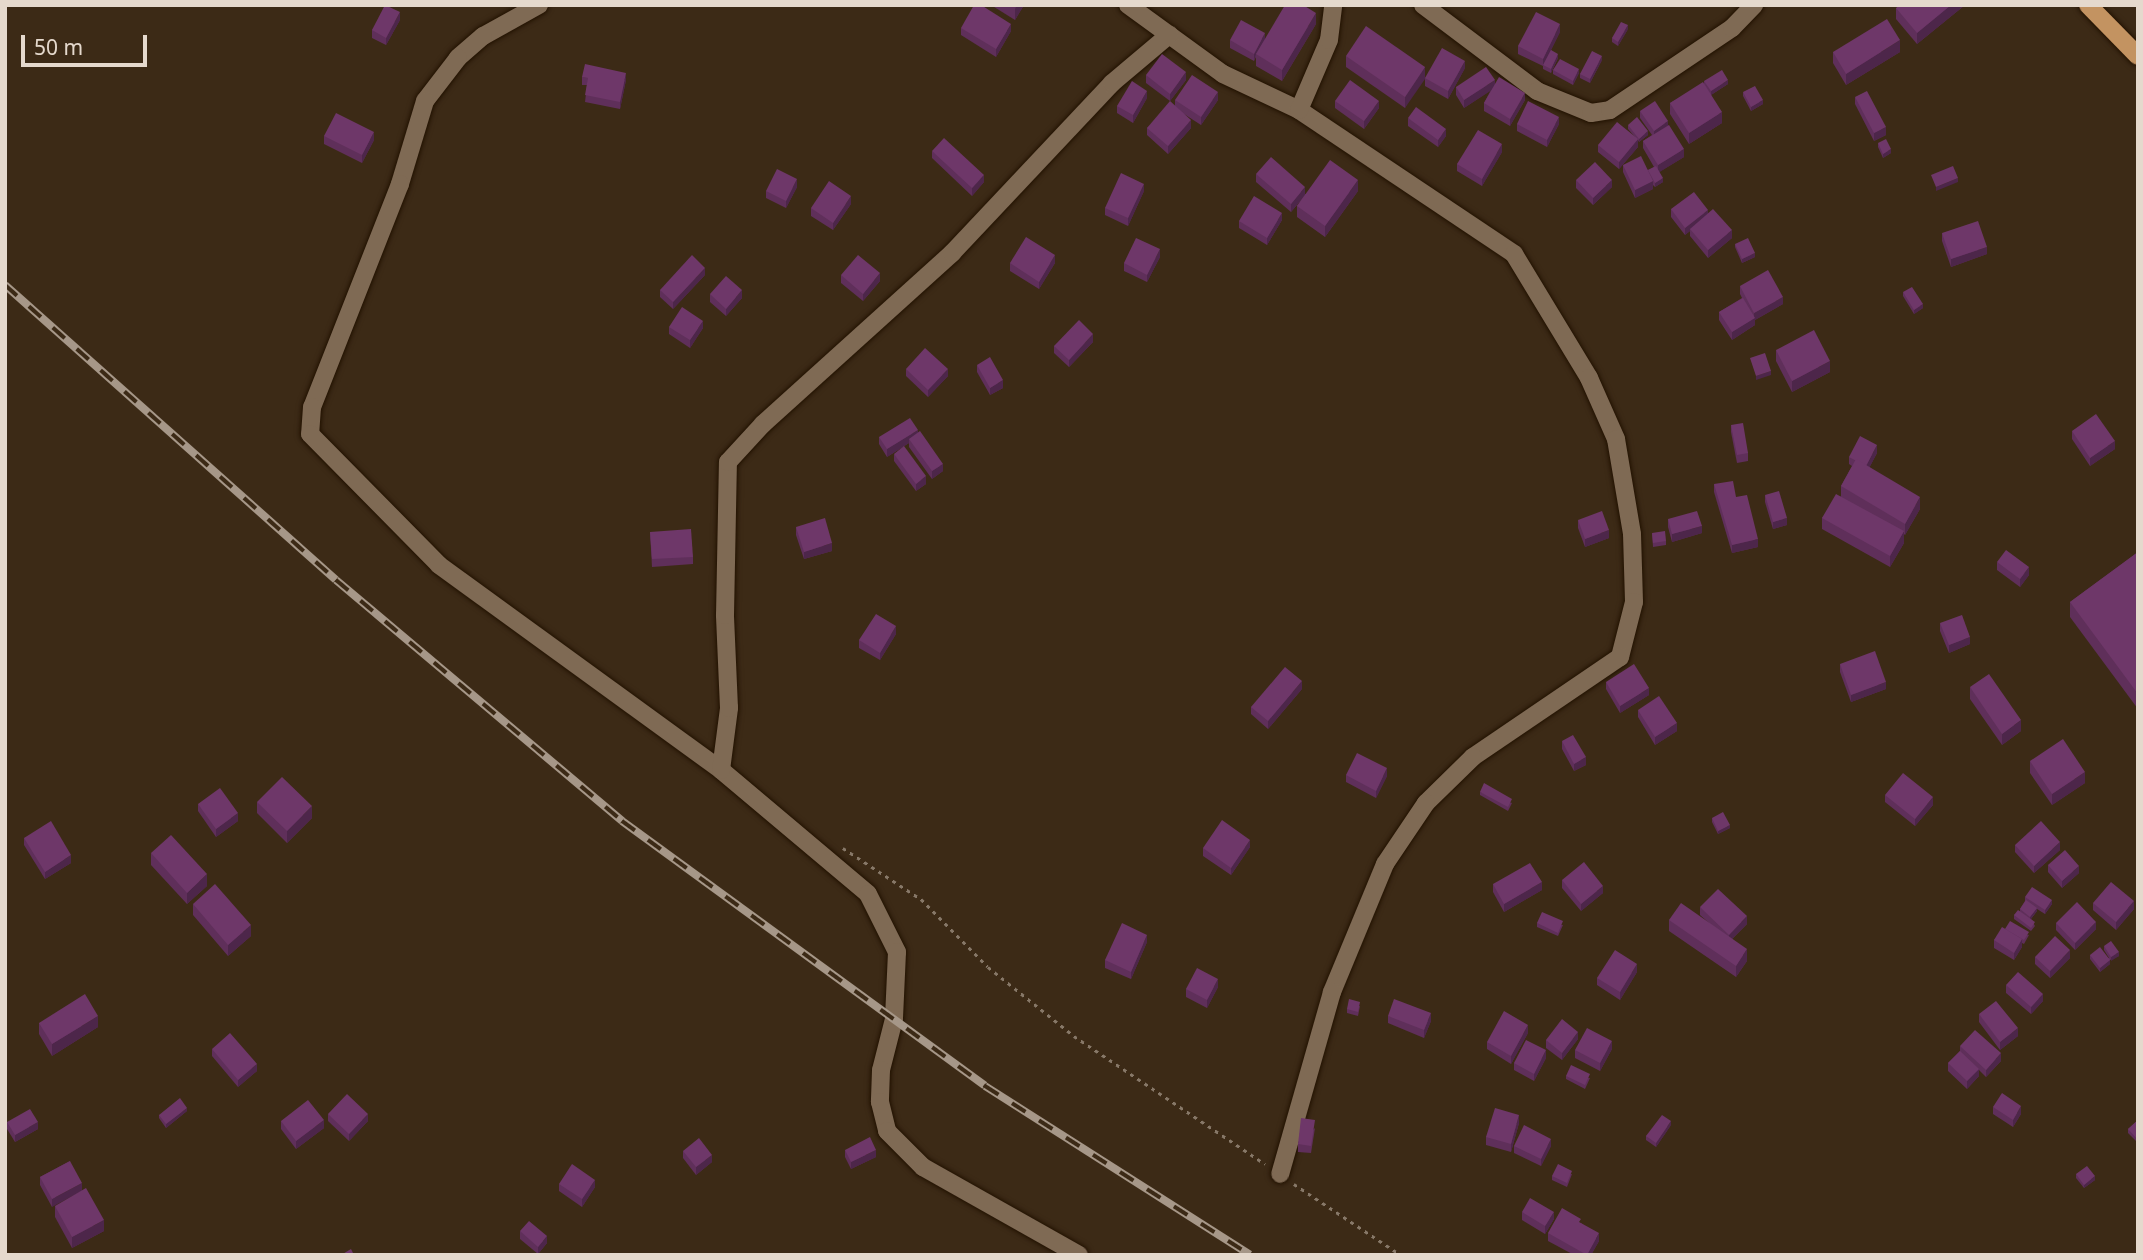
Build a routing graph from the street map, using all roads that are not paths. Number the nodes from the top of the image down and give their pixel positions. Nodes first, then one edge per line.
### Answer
1 (539, 5) edge
2 (1128, 5) edge
3 (1334, 5) edge
4 (1423, 5) edge
5 (1754, 5) edge
6 (2088, 5) edge
7 (1169, 35) junction
8 (2138, 57) edge
9 (1299, 110) junction
10 (721, 770) junction
11 (1280, 1174) road end
12 (1079, 1255) edge

1 - 10 street
2 - 7 street
3 - 9 street
4 - 5 street
6 - 8 main road
7 - 9 street
7 - 10 street
9 - 11 street
10 - 12 street

